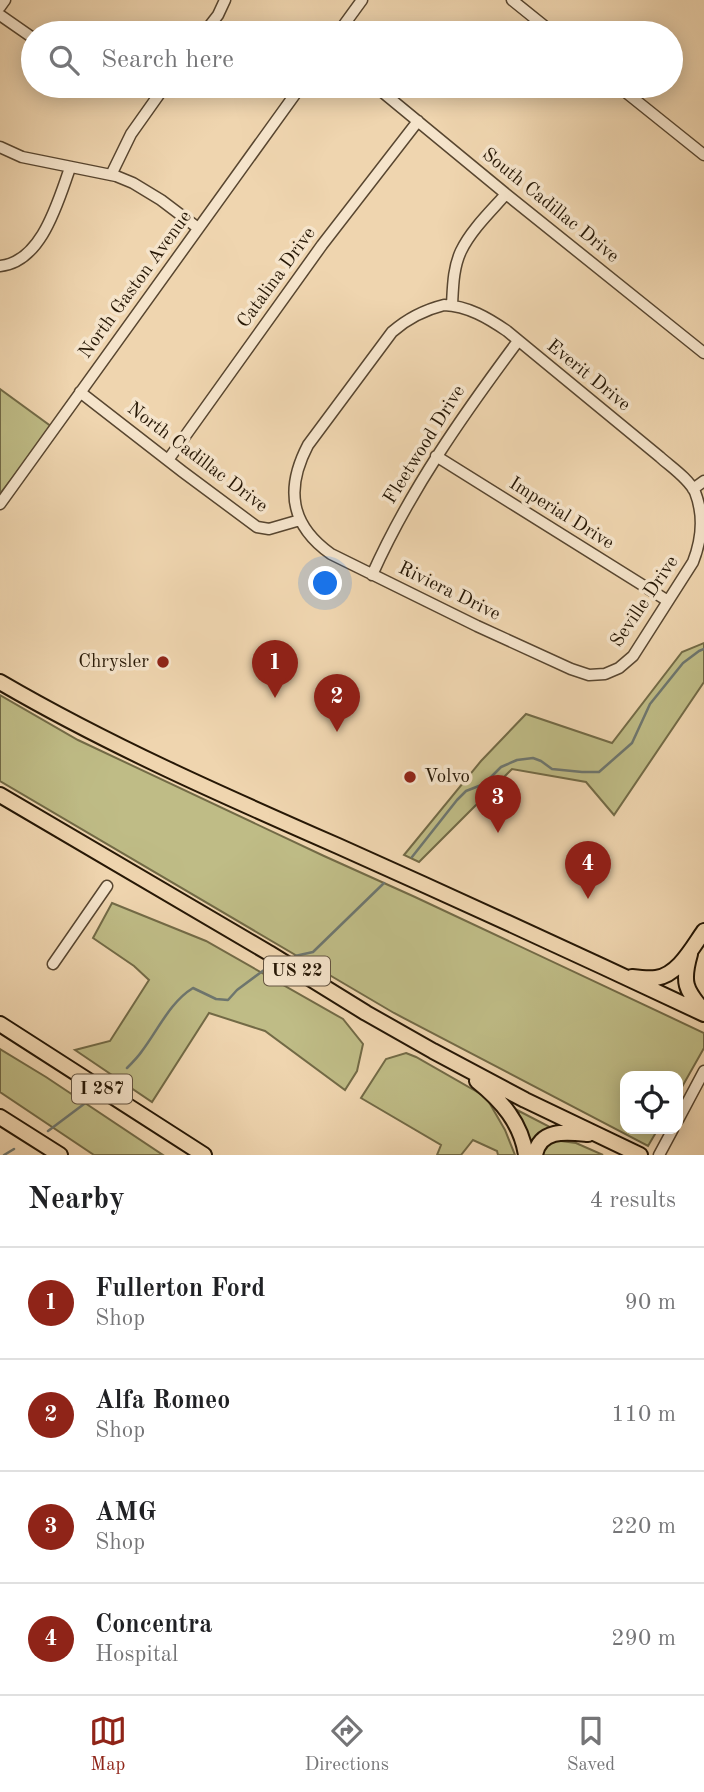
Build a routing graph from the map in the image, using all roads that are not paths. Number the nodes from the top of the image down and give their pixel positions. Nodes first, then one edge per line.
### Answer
1 (5, 0) edge
2 (225, 0) edge
3 (362, 0) edge
4 (512, 0) edge
5 (0, 7) edge
6 (0, 15) edge
7 (213, 21) edge
8 (347, 21) edge
9 (538, 21) edge
10 (21, 30) edge
11 (156, 98) edge
12 (292, 98) edge
13 (389, 98) edge
14 (633, 98) edge
15 (418, 121) junction
16 (0, 148) edge
17 (704, 155) edge
18 (70, 168) junction
19 (110, 175) junction
20 (506, 194) junction
21 (198, 228) junction
22 (0, 266) edge
23 (452, 305) junction
24 (517, 341) junction
25 (704, 353) edge
26 (80, 392) junction
27 (436, 456) junction
28 (168, 460) junction
29 (704, 481) edge
30 (692, 489) junction
31 (0, 504) edge
32 (300, 520) junction
33 (372, 575) junction
34 (668, 601) junction
35 (596, 675) joint
36 (0, 682) edge
37 (0, 795) edge
38 (107, 886) dead end
39 (704, 931) edge
40 (691, 950) junction
41 (52, 964) dead end
42 (622, 975) junction
43 (704, 1013) edge
44 (0, 1024) edge
45 (433, 1051) junction
46 (704, 1071) edge
47 (683, 1111) edge
48 (0, 1117) edge
49 (670, 1134) edge
50 (599, 1136) junction
51 (661, 1151) edge
52 (60, 1155) edge
53 (204, 1155) edge
54 (527, 1155) edge
55 (535, 1155) edge
56 (640, 1155) edge

1 - 5 street
2 - 7 street
3 - 8 street
4 - 9 street
6 - 10 street
11 - 19 street
12 - 21 street, North Gaston Avenue
13 - 15 street, South Cadillac Drive
14 - 17 street
15 - 20 street, South Cadillac Drive
15 - 28 street, Catalina Drive
16 - 18 street
18 - 19 street
18 - 22 street
19 - 21 street
20 - 23 street
20 - 25 street, South Cadillac Drive
21 - 26 street, North Gaston Avenue
23 - 24 street, Everit Drive
23 - 32 street
24 - 27 street, Fleetwood Drive
24 - 30 street, Everit Drive
26 - 28 street, North Cadillac Drive
26 - 31 street, North Gaston Avenue
27 - 33 street, Fleetwood Drive
27 - 34 street, Imperial Drive
28 - 32 street, North Cadillac Drive
29 - 30 street
30 - 34 street, Seville Drive
32 - 33 street, Riviera Drive
33 - 35 street, Riviera Drive
34 - 35 street, Seville Drive
36 - 42 highway
37 - 45 highway, US 22
38 - 41 street
39 - 40 highway
40 - 42 highway
40 - 43 highway
42 - 43 highway
44 - 53 highway, I 287
45 - 50 highway, US 22
45 - 54 highway
46 - 47 street
48 - 52 highway
49 - 51 street
50 - 55 highway
50 - 56 highway, US 22

